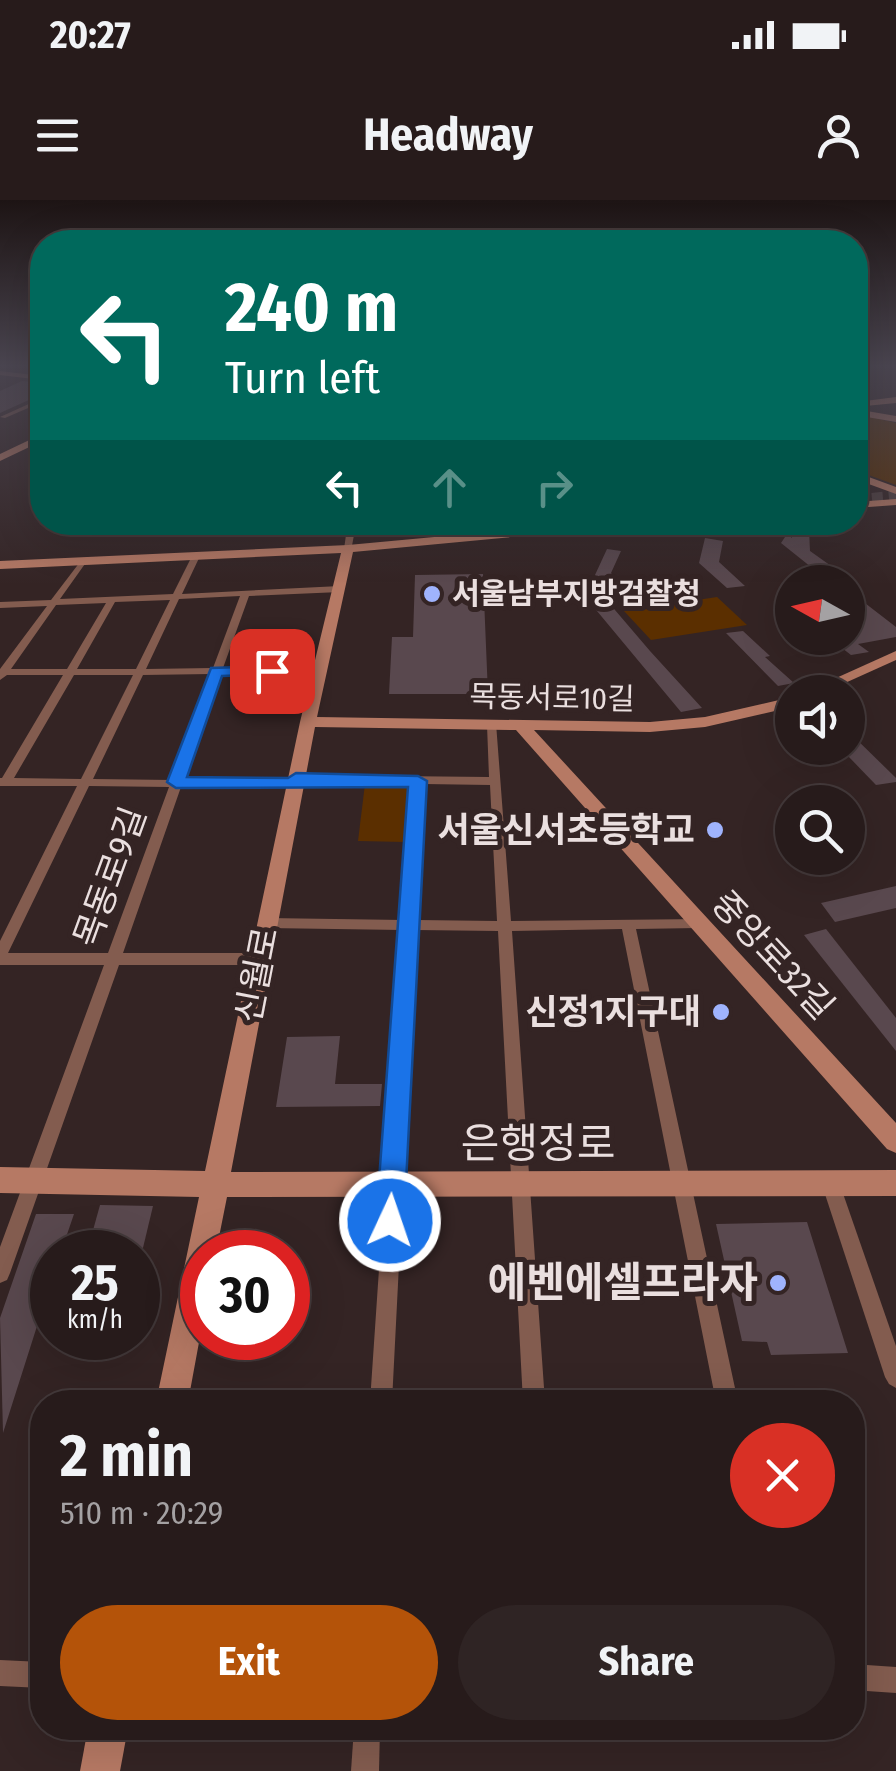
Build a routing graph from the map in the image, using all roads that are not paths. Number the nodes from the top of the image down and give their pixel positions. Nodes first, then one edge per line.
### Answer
1 (30, 443) edge
2 (0, 458) edge
3 (868, 479) edge
4 (871, 480) junction
5 (868, 482) edge
6 (896, 491) edge
7 (896, 502) edge
8 (868, 504) edge
9 (350, 535) edge
10 (487, 535) edge
11 (393, 544) junction
12 (348, 550) junction
13 (295, 552) junction
14 (196, 556) junction
15 (83, 561) junction
16 (0, 565) edge
17 (343, 568) junction
18 (340, 590) junction
19 (245, 594) junction
20 (174, 597) junction
21 (112, 600) junction
22 (54, 603) junction
23 (0, 605) edge
24 (896, 655) edge
25 (137, 671) junction
26 (216, 671) junction
27 (320, 671) junction
28 (72, 672) junction
29 (1, 674) edge
30 (851, 675) edge
31 (775, 706) edge
32 (308, 722) junction
33 (492, 725) junction
34 (520, 725) junction
35 (296, 781) junction
36 (418, 781) junction
37 (3, 782) edge
38 (84, 782) junction
39 (176, 782) junction
40 (496, 782) junction
41 (267, 923) junction
42 (698, 923) junction
43 (410, 924) junction
44 (628, 924) junction
45 (503, 926) junction
46 (0, 958) edge
47 (113, 959) junction
48 (260, 959) junction
49 (896, 1141) edge
50 (0, 1180) edge
51 (33, 1180) junction
52 (830, 1182) junction
53 (896, 1183) edge
54 (392, 1184) junction
55 (519, 1184) junction
56 (681, 1184) junction
57 (215, 1185) junction
58 (0, 1272) edge
59 (896, 1377) edge
60 (174, 1390) edge
61 (383, 1390) edge
62 (533, 1390) edge
63 (724, 1390) edge
64 (0, 1673) edge
65 (30, 1674) edge
66 (865, 1678) edge
67 (896, 1680) edge
68 (106, 1740) edge
69 (365, 1740) edge
70 (100, 1771) edge
71 (364, 1771) edge

1 - 2 main road
3 - 4 main road
4 - 5 main road
4 - 6 main road
7 - 8 main road
9 - 12 street
10 - 11 main road
11 - 12 main road
11 - 17 main road
12 - 13 main road
12 - 17 main road, 신월로
13 - 14 main road
13 - 17 main road
14 - 15 main road
14 - 20 street
15 - 16 main road
15 - 22 street
17 - 18 main road, 신월로
18 - 19 street
18 - 27 main road, 신월로
19 - 20 street
19 - 26 street, 목동로9길
20 - 21 street
20 - 25 street
21 - 22 street
21 - 28 street
22 - 23 street
22 - 29 street
24 - 30 main road
25 - 26 street
25 - 28 street
25 - 38 street
26 - 27 street
26 - 39 street, 목동로9길
27 - 32 main road, 신월로
28 - 29 street
28 - 37 street
31 - 34 main road, 목동서로10길
32 - 33 main road, 목동서로10길
32 - 35 main road, 신월로
33 - 34 main road, 목동서로10길
33 - 40 street
34 - 42 main road, 중앙로32길
35 - 36 street
35 - 39 street
35 - 41 main road, 신월로
36 - 40 street
36 - 43 street
37 - 38 street
38 - 39 street
38 - 46 street
39 - 47 street, 목동로9길
40 - 45 street
41 - 43 street
41 - 48 main road, 신월로
42 - 44 street
42 - 49 main road, 중앙로32길
43 - 45 street
43 - 54 street
44 - 45 street
44 - 56 street
45 - 55 street
46 - 47 street
47 - 48 street
47 - 51 street, 목동로9길
48 - 57 main road, 신월로
50 - 51 main road, 은행정로
51 - 57 main road, 은행정로
51 - 58 street, 목동로9길
52 - 53 main road, 은행정로
52 - 56 main road, 은행정로
52 - 59 street
54 - 55 main road, 은행정로
54 - 57 main road, 은행정로
54 - 61 street
55 - 56 main road, 은행정로
55 - 62 street
56 - 63 street
57 - 60 main road, 신월로
64 - 65 street
66 - 67 street
68 - 70 main road
69 - 71 street

